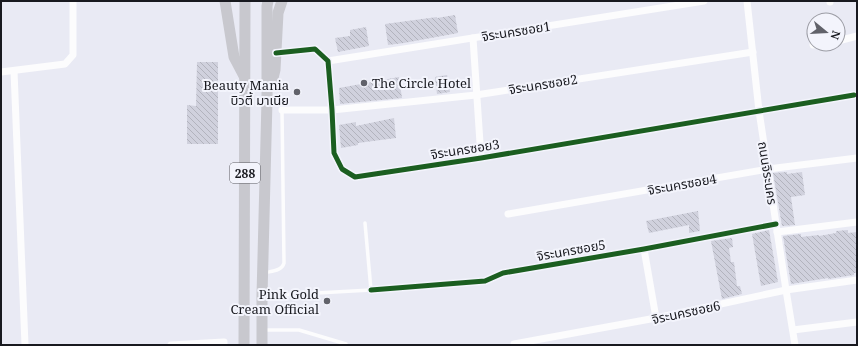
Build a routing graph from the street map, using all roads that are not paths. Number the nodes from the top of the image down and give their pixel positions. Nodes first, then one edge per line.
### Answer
1 (73, 1) edge
2 (225, 1) edge
3 (245, 1) edge
4 (268, 1) edge
5 (282, 1) edge
6 (704, 1) edge
7 (747, 1) edge
8 (857, 36) edge
9 (473, 38) junction
10 (846, 39) edge
11 (753, 52) junction
12 (276, 53) junction
13 (328, 61) junction
14 (14, 71) junction
15 (1, 72) edge
16 (245, 78) junction
17 (476, 95) junction
18 (854, 95) dead end
19 (267, 100) junction
20 (282, 110) joint
21 (332, 110) junction
22 (758, 111) junction
23 (481, 158) junction
24 (857, 158) edge
25 (768, 169) junction
26 (508, 214) dead end
27 (857, 222) edge
28 (365, 223) dead end
29 (776, 224) junction
30 (777, 232) junction
31 (644, 249) junction
32 (263, 273) junction
33 (857, 280) edge
34 (370, 290) junction
35 (786, 290) junction
36 (262, 296) junction
37 (656, 318) junction
38 (857, 322) edge
39 (262, 330) junction
40 (793, 330) junction
41 (514, 344) edge
42 (25, 345) edge
43 (171, 345) edge
44 (224, 345) edge
45 (244, 345) edge
46 (262, 345) edge
47 (346, 345) edge
48 (795, 345) edge

1 - 14 street
2 - 16 main road
3 - 16 main road, 288
4 - 19 main road, 288
5 - 12 main road
6 - 9 street, จิระนครซอย1
7 - 11 street, ถนนจิระนคร
8 - 10 street
9 - 13 street, จิระนครซอย1
9 - 17 street
11 - 17 street, จิระนครซอย2
11 - 22 street, ถนนจิระนคร
12 - 13 street
12 - 19 main road
13 - 21 street, จิระนครซอย3
14 - 15 street
14 - 42 street
16 - 45 main road, 288
17 - 21 street, จิระนครซอย2
17 - 23 street
18 - 22 street, จิระนครซอย3
19 - 32 main road, 288
20 - 21 street, จิระนครซอย2
20 - 32 lane
21 - 23 street, จิระนครซอย3
22 - 23 street, จิระนครซอย3
22 - 25 street, ถนนจิระนคร
24 - 25 street, จิระนครซอย4
25 - 26 street, จิระนครซอย4
25 - 29 street, ถนนจิระนคร
27 - 30 street
28 - 34 lane
29 - 30 street, ถนนจิระนคร
29 - 31 street, จิระนครซอย5
30 - 35 street, ถนนจิระนคร
31 - 34 street, จิระนครซอย5
31 - 37 street
32 - 36 main road, 288
33 - 35 street, จิระนครซอย6
34 - 36 lane
35 - 37 street, จิระนครซอย6
35 - 40 street, ถนนจิระนคร
36 - 39 main road, 288
37 - 41 street, จิระนครซอย6
38 - 40 street
39 - 46 main road, 288
39 - 47 lane
40 - 48 street, ถนนจิระนคร
43 - 44 street

